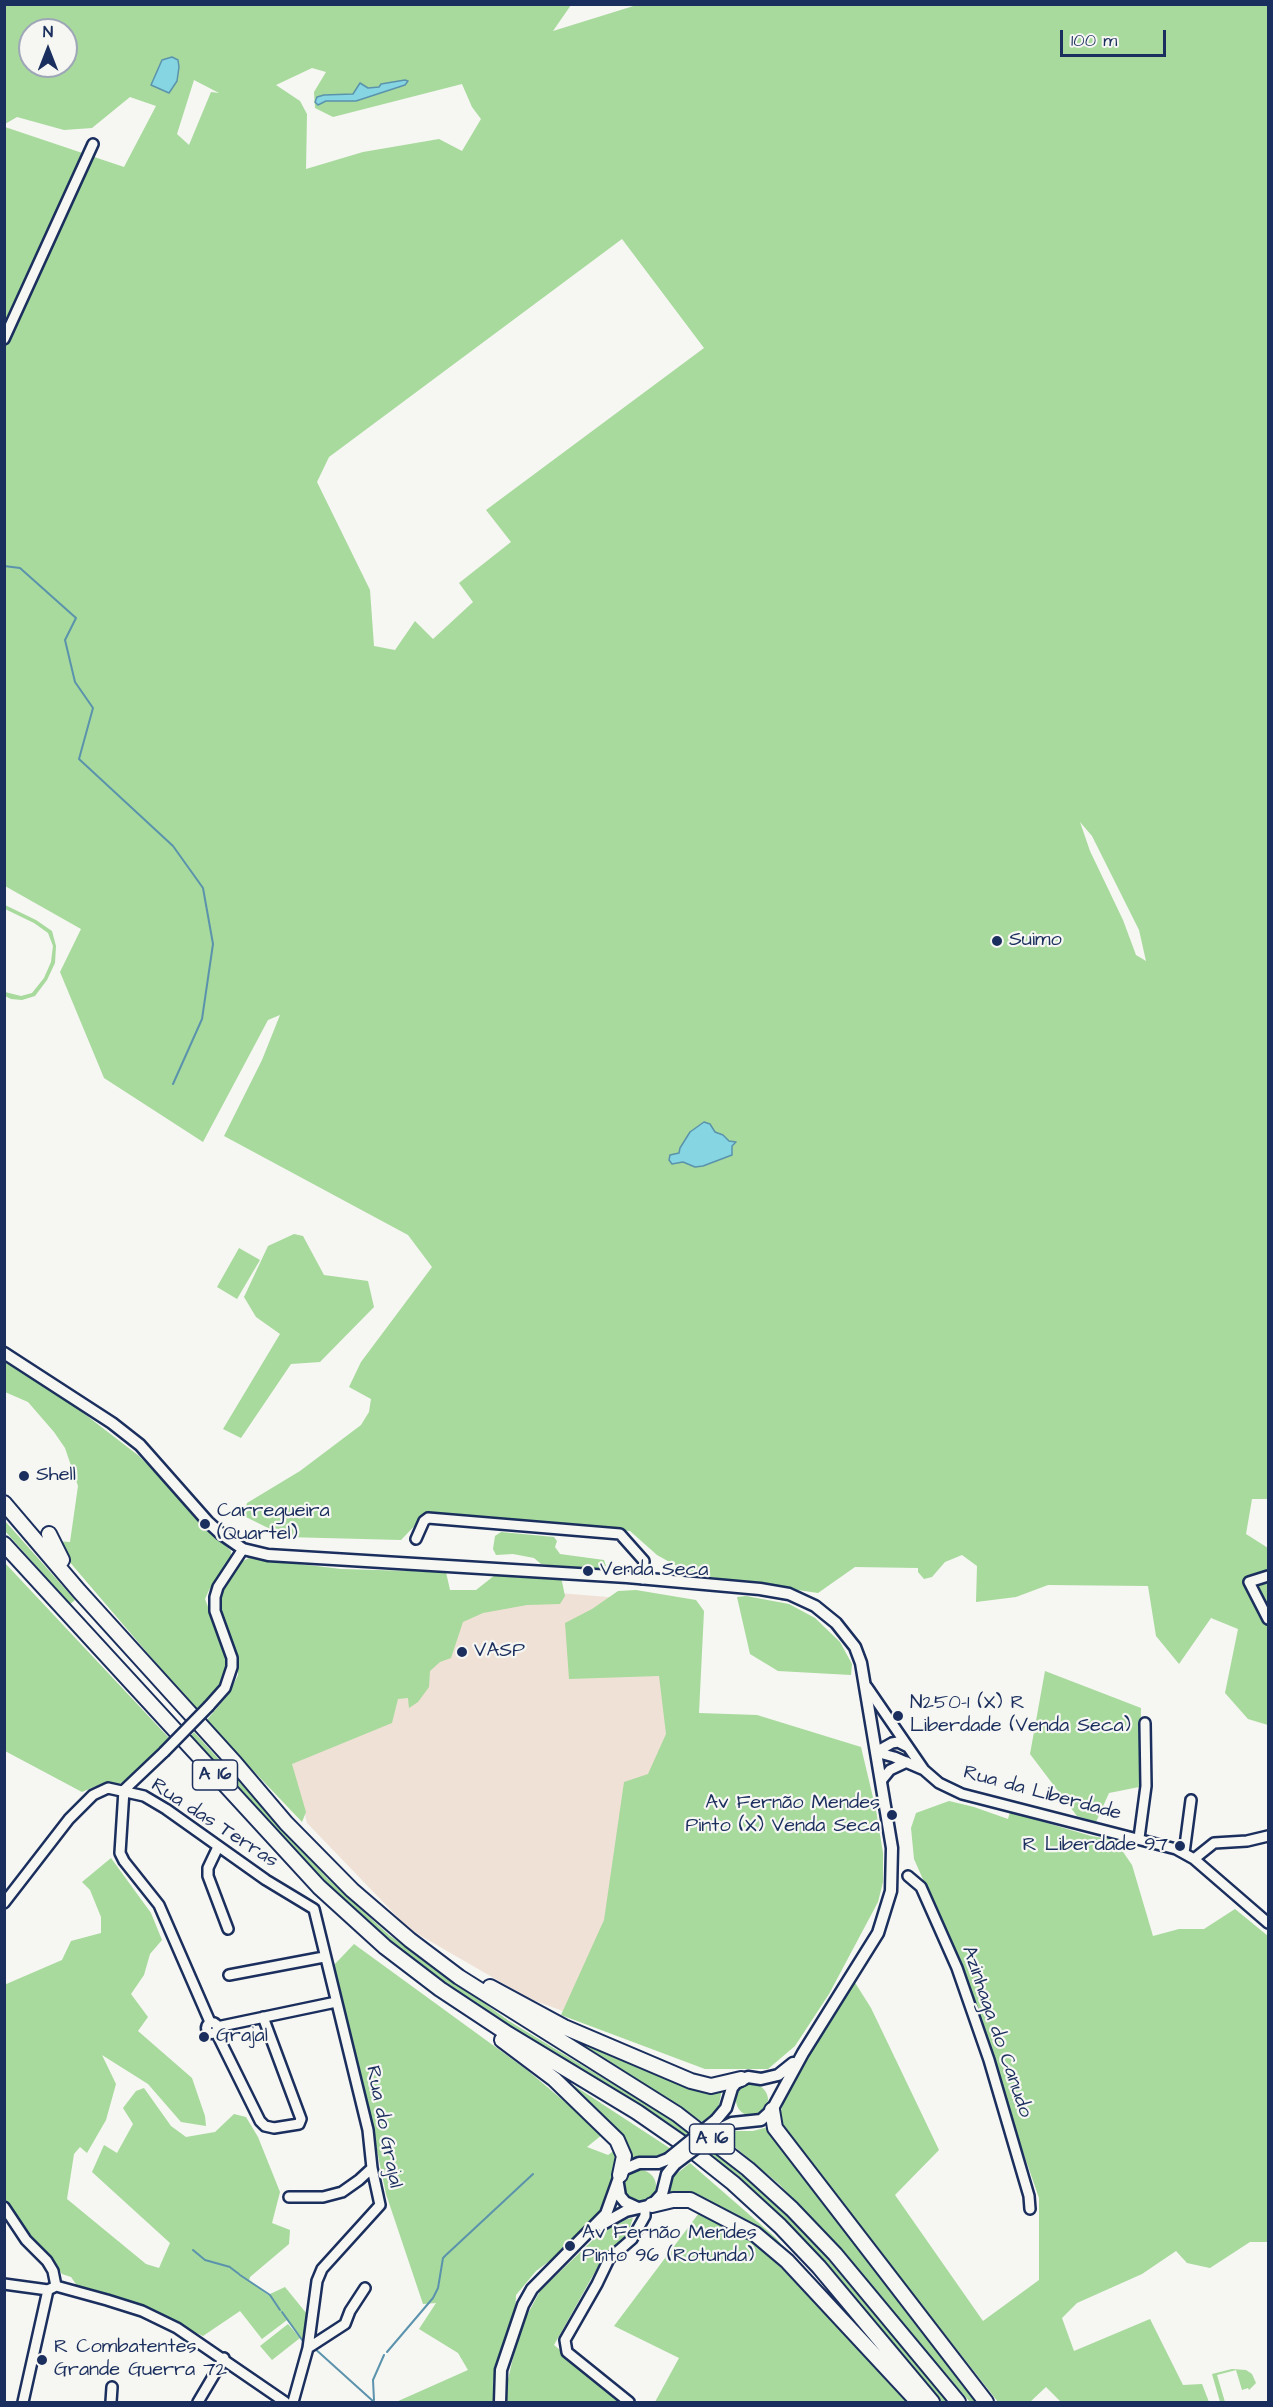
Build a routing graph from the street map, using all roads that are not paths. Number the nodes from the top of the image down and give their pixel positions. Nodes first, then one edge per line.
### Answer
1 (93, 144) dead end
2 (4, 339) edge
3 (4, 1353) edge
4 (4, 1503) edge
5 (49, 1534) dead end
6 (416, 1539) dead end
7 (5, 1545) edge
8 (243, 1550) junction
9 (1269, 1576) edge
10 (643, 1579) junction
11 (79, 1591) junction
12 (1269, 1619) edge
13 (865, 1685) junction
14 (1145, 1723) dead end
15 (908, 1747) junction
16 (876, 1752) junction
17 (907, 1762) junction
18 (924, 1770) junction
19 (881, 1781) junction
20 (124, 1790) junction
21 (1191, 1800) dead end
22 (1269, 1836) edge
23 (1139, 1838) junction
24 (218, 1847) junction
25 (1184, 1853) junction
26 (1194, 1859) junction
27 (908, 1876) dead end
28 (4, 1903) edge
29 (314, 1909) joint
30 (1269, 1923) edge
31 (228, 1929) dead end
32 (410, 1940) junction
33 (324, 1957) junction
34 (229, 1975) dead end
35 (440, 1989) junction
36 (336, 2002) junction
37 (263, 2017) junction
38 (214, 2027) junction
39 (803, 2053) junction
40 (741, 2079) junction
41 (761, 2079) junction
42 (729, 2100) junction
43 (773, 2107) junction
44 (747, 2122) junction
45 (720, 2124) junction
46 (672, 2162) junction
47 (646, 2164) junction
48 (372, 2168) junction
49 (619, 2178) junction
50 (663, 2187) junction
51 (289, 2197) dead end
52 (4, 2207) edge
53 (645, 2207) junction
54 (1030, 2209) dead end
55 (589, 2233) junction
56 (336, 2239) dead end
57 (341, 2248) junction
58 (4, 2284) edge
59 (52, 2288) junction
60 (365, 2288) dead end
61 (308, 2348) junction
62 (224, 2358) junction
63 (112, 2387) dead end
64 (23, 2403) edge
65 (111, 2403) edge
66 (198, 2403) edge
67 (285, 2403) edge
68 (292, 2403) edge
69 (500, 2403) edge
70 (628, 2403) edge
71 (918, 2403) edge
72 (932, 2403) edge
73 (958, 2403) edge
74 (986, 2403) edge

1 - 2 street
3 - 8 main road
4 - 11 highway, A 16
5 - 11 highway
6 - 10 street
7 - 35 highway, A 16
8 - 10 main road
8 - 20 street, bridge
9 - 12 street
10 - 13 main road
11 - 32 highway, A 16
13 - 15 street, Rua da Liberdade
13 - 16 main road
14 - 23 street
15 - 16 street
15 - 18 street, Rua da Liberdade
16 - 17 street
16 - 19 main road
17 - 18 street
17 - 19 street
18 - 23 street, Rua da Liberdade
19 - 39 main road
20 - 24 street, Rua das Terras
20 - 28 street
20 - 38 street
21 - 25 street
22 - 26 street
23 - 25 street, Rua da Liberdade
24 - 29 street, Rua das Terras
24 - 31 street
25 - 26 street, Rua da Liberdade
26 - 30 street, Rua da Liberdade
27 - 54 street, Azinhaga do Canudo
29 - 33 street, Rua do Grajal
32 - 40 highway, A 16
32 - 73 highway, A 16
33 - 34 street
33 - 36 street, Rua do Grajal
35 - 49 highway, A 16
35 - 72 highway, A 16
36 - 37 street
36 - 48 street, Rua do Grajal
37 - 38 street
37 - 38 street
39 - 41 main road
39 - 43 main road
40 - 41 main road
40 - 42 main road
41 - 43 main road
42 - 44 main road
42 - 45 main road
43 - 44 main road
43 - 74 highway
44 - 45 main road
45 - 46 main road, bridge
46 - 47 main road
46 - 50 main road
47 - 49 main road
47 - 50 main road
48 - 51 street
48 - 57 street, Rua do Grajal
49 - 53 main road
49 - 55 main road
50 - 53 main road
52 - 59 street
53 - 55 main road
53 - 70 street
53 - 71 highway
55 - 69 main road
56 - 57 street
57 - 61 street, Rua do Grajal
58 - 59 street
59 - 62 street
59 - 64 street
60 - 61 street
61 - 68 street, Rua do Grajal
62 - 66 street
62 - 67 street
63 - 65 street

